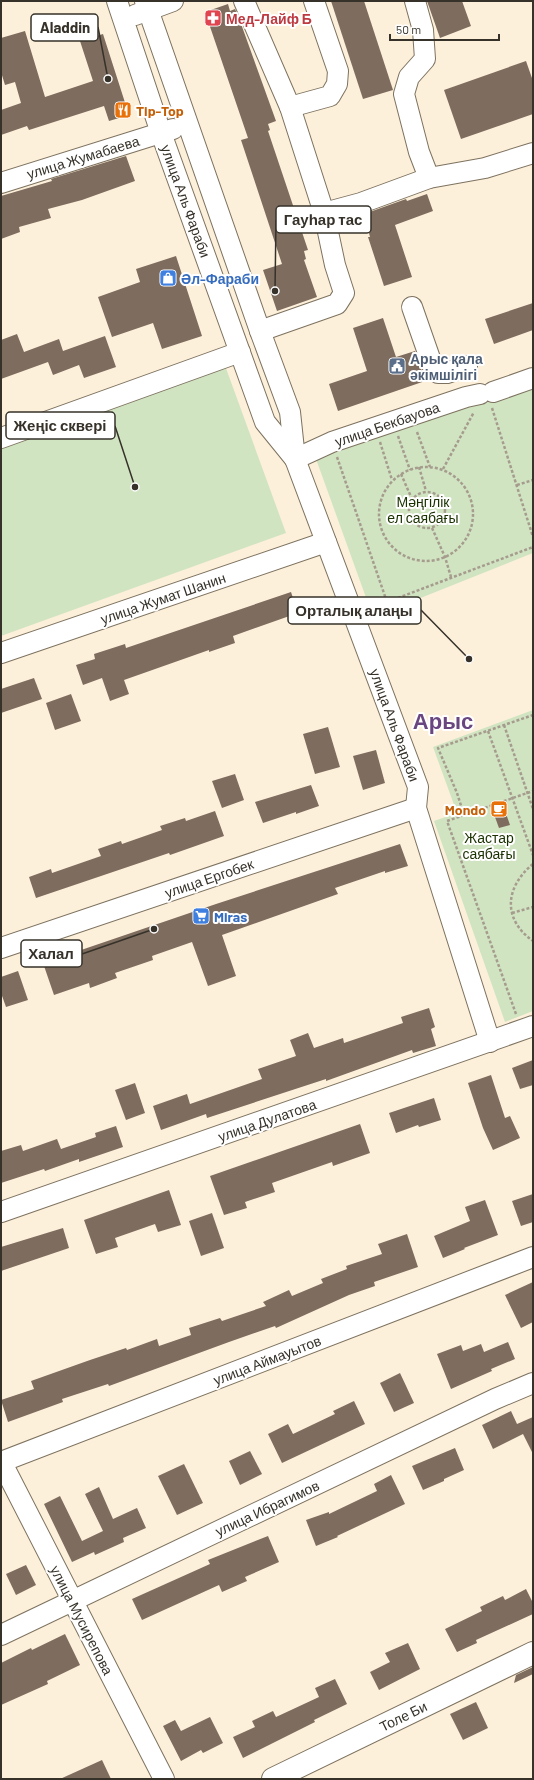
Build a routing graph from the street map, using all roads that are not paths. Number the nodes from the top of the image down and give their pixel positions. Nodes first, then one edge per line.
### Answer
1 (118, 1) edge
2 (173, 1) edge
3 (244, 1) edge
4 (314, 1) edge
5 (415, 1) edge
6 (146, 6) edge
7 (124, 20) junction
8 (290, 107) junction
9 (188, 124) junction
10 (161, 133) junction
11 (533, 153) edge
12 (429, 178) junction
13 (1, 183) edge
14 (324, 213) junction
15 (412, 307) dead end
16 (260, 331) junction
17 (240, 352) junction
18 (533, 378) edge
19 (481, 399) junction
20 (1, 438) edge
21 (295, 459) junction
22 (326, 542) junction
23 (1, 653) edge
24 (416, 808) junction
25 (1, 948) edge
26 (533, 1026) edge
27 (490, 1042) junction
28 (1, 1212) edge
29 (533, 1257) edge
30 (533, 1383) edge
31 (1, 1462) edge
32 (72, 1601) junction
33 (1, 1635) edge
34 (533, 1653) edge
35 (164, 1779) edge
36 (273, 1779) edge

1 - 7 street, улица Аль Фараби
2 - 6 street
3 - 8 street
4 - 8 street
5 - 12 street
6 - 7 street
6 - 9 street, улица Аль Фараби
7 - 10 street, улица Аль Фараби
8 - 14 street
9 - 10 street, улица Жумабаева
9 - 16 street, улица Аль Фараби
10 - 13 street, улица Жумабаева
10 - 17 street, улица Аль Фараби
11 - 12 street
12 - 14 street
14 - 16 street
15 - 19 street
16 - 21 street, улица Аль Фараби
17 - 20 street
17 - 21 street, улица Аль Фараби
18 - 19 street, улица Бекбауова
19 - 21 street, улица Бекбауова
21 - 22 street, улица Аль Фараби
22 - 23 street, улица Жумат Шанин
22 - 24 street, улица Аль Фараби
24 - 25 street, улица Ергобек
24 - 27 street, улица Аль Фараби
26 - 27 street, улица Дулатова
27 - 28 street, улица Дулатова
29 - 31 street, улица Аймауытов
30 - 32 street, улица Ибрагимов
31 - 32 street, улица Мусирепова
32 - 33 street, улица Ибрагимов
32 - 35 street, улица Мусирепова
34 - 36 main road, Толе Би

